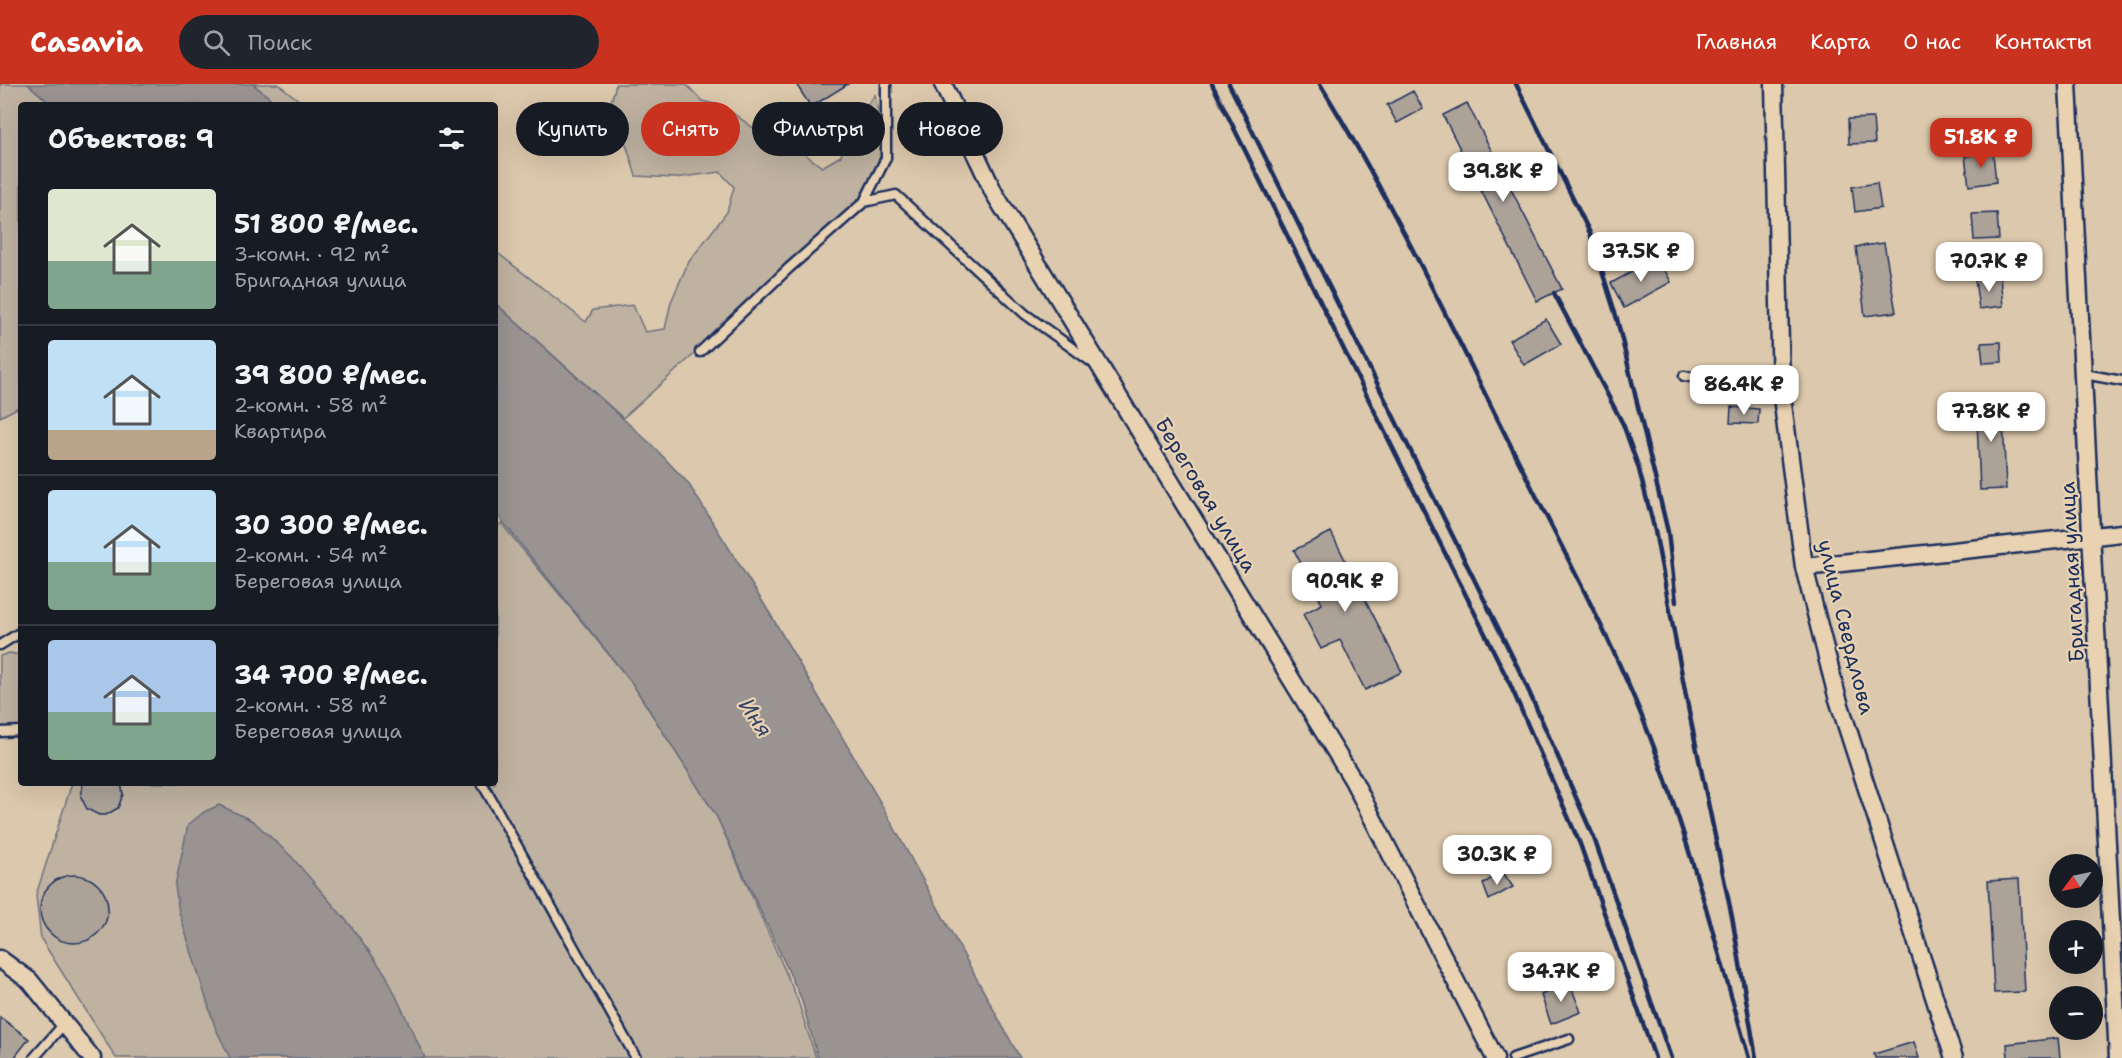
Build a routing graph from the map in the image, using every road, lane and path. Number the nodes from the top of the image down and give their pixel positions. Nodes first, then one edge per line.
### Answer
1 (886, 84) edge
2 (943, 84) edge
3 (1774, 84) edge
4 (2068, 84) edge
5 (864, 202) junction
6 (700, 352) dead end
7 (1106, 373) junction
8 (2084, 374) junction
9 (1684, 376) dead end
10 (2122, 381) edge
11 (1781, 389) junction
12 (2122, 533) edge
13 (2092, 535) junction
14 (1804, 567) junction
15 (18, 634) edge
16 (0, 645) edge
17 (18, 731) edge
18 (0, 732) edge
19 (484, 786) edge
20 (0, 959) edge
21 (63, 1025) junction
22 (1569, 1039) dead end
23 (34, 1058) edge
24 (92, 1058) edge
25 (636, 1058) edge
26 (1495, 1058) edge
27 (1513, 1058) edge
28 (1954, 1058) edge
29 (2118, 1058) edge

1 - 5 lane
2 - 7 street, Береговая улица
3 - 11 street, улица Свердлова
4 - 8 street, Бригадная улица
5 - 6 lane
5 - 7 lane
7 - 26 street, Береговая улица
8 - 10 lane
8 - 13 street, Бригадная улица
9 - 11 lane
11 - 14 street, улица Свердлова
12 - 13 street
13 - 14 street
13 - 29 street, Бригадная улица
14 - 28 street, улица Свердлова
15 - 16 lane
17 - 18 lane
19 - 25 lane
20 - 21 street
21 - 23 lane
21 - 24 street
22 - 27 lane

